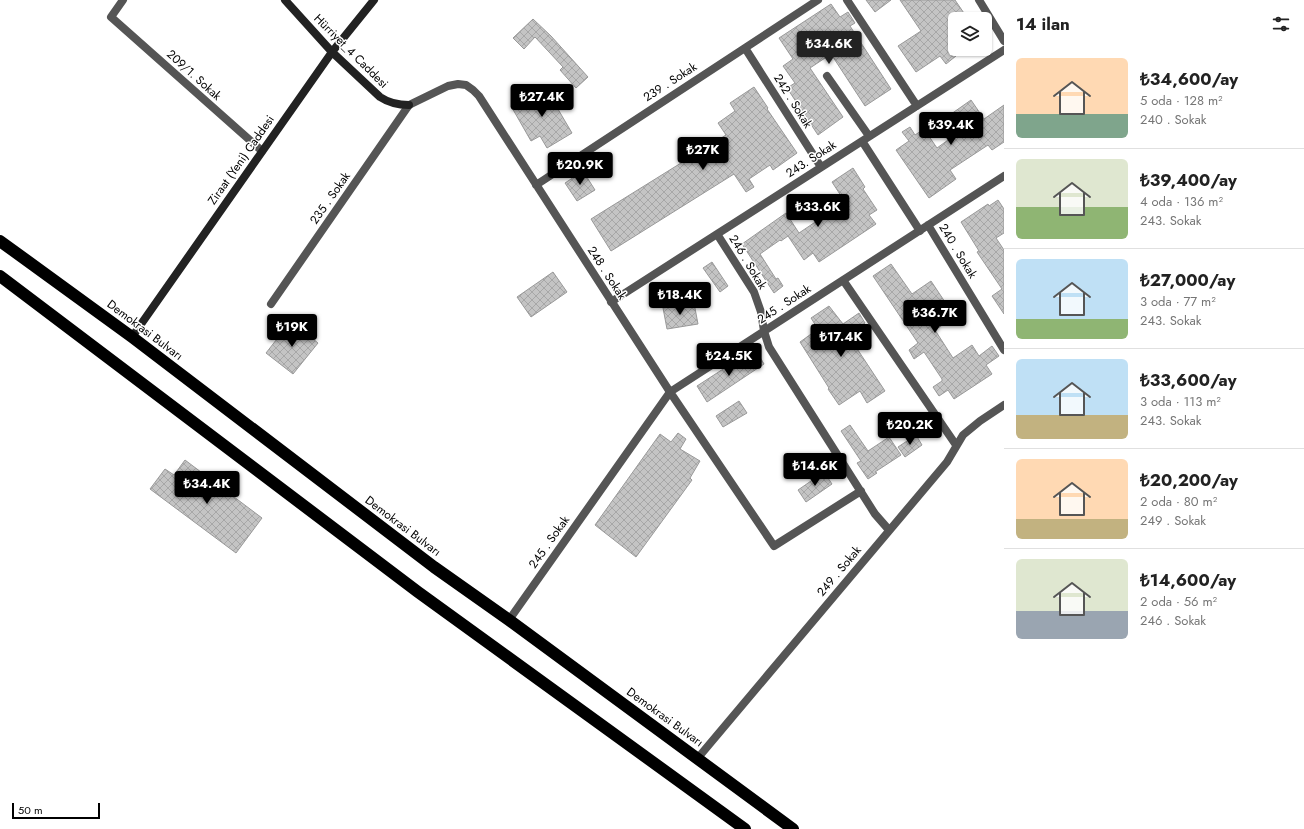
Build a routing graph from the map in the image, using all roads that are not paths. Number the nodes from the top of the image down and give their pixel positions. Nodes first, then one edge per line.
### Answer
1 (123, 0) edge
2 (285, 0) edge
3 (374, 0) edge
4 (818, 0) edge
5 (847, 0) edge
6 (979, 0) edge
7 (1004, 41) edge
8 (745, 48) junction
9 (1004, 50) edge
10 (332, 52) junction
11 (827, 76) dead end
12 (409, 105) junction
13 (917, 106) junction
14 (866, 139) junction
15 (262, 151) junction
16 (821, 167) junction
17 (1004, 176) edge
18 (536, 185) junction
19 (928, 225) junction
20 (920, 231) junction
21 (717, 234) junction
22 (0, 241) edge
23 (0, 276) edge
24 (843, 280) junction
25 (611, 302) junction
26 (271, 304) dead end
27 (764, 331) junction
28 (132, 337) junction
29 (1004, 350) edge
30 (670, 392) junction
31 (1004, 405) edge
32 (956, 445) junction
33 (861, 491) junction
34 (889, 530) junction
35 (509, 620) junction
36 (697, 758) junction
37 (745, 829) edge
38 (792, 829) edge

1 - 15 street, 209/1. Sokak
2 - 10 street, Hürriyet_4 Caddesi
3 - 10 street, Ziraat (Yeni) Caddesi
4 - 8 street, 239 . Sokak
5 - 13 street
6 - 7 street
8 - 16 street, 242 . Sokak
8 - 18 street, 239 . Sokak
9 - 13 street, 243. Sokak
10 - 12 street, Hürriyet_4 Caddesi
10 - 15 street, Ziraat (Yeni) Caddesi
11 - 14 street, 240 . Sokak
12 - 18 street, 248 . Sokak
12 - 26 street, 235 . Sokak
13 - 14 street, 243. Sokak
14 - 16 street, 243. Sokak
14 - 20 street, 240 . Sokak
15 - 28 street, Ziraat (Yeni) Caddesi
16 - 21 street, 243. Sokak
17 - 19 street, 245 . Sokak
18 - 25 street, 248 . Sokak
19 - 20 street, 245 . Sokak
19 - 29 street, 240 . Sokak
20 - 24 street, 245 . Sokak
21 - 25 street, 243. Sokak
21 - 27 street, 246 . Sokak
22 - 28 highway, Demokrasi Bulvarı
23 - 37 highway
24 - 27 street, 245 . Sokak
24 - 32 street
25 - 30 street, 248 . Sokak
27 - 30 street, 245 . Sokak
27 - 33 street, 246 . Sokak
28 - 35 highway, Demokrasi Bulvarı
30 - 33 street, 248 . Sokak
30 - 35 street, 245 . Sokak
31 - 32 street, 249 . Sokak
32 - 34 street, 249 . Sokak
33 - 34 street, 246 . Sokak
34 - 36 street, 249 . Sokak
35 - 36 highway, Demokrasi Bulvarı
36 - 38 highway, Demokrasi Bulvarı

